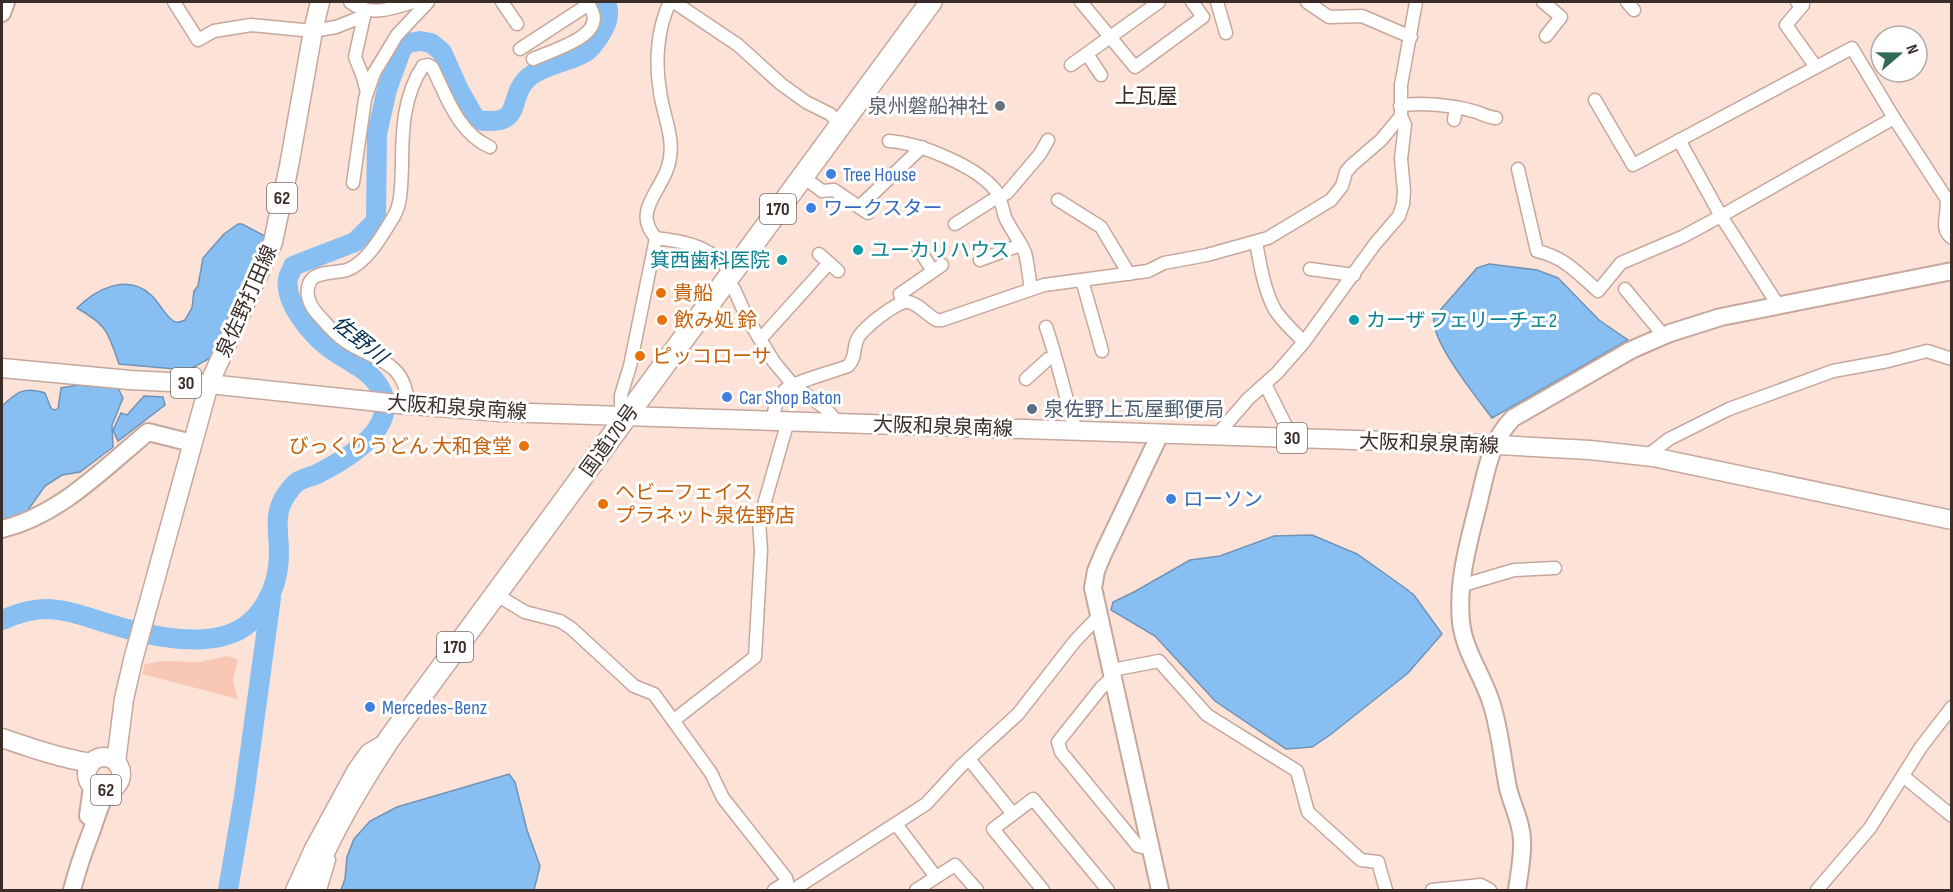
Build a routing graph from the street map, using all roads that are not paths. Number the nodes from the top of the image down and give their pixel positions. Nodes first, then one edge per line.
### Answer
1 (6, 2) edge
2 (174, 2) edge
3 (320, 2) edge
4 (350, 2) edge
5 (502, 2) edge
6 (672, 2) edge
7 (931, 2) edge
8 (1081, 2) edge
9 (1159, 2) edge
10 (1192, 2) edge
11 (1217, 2) edge
12 (1307, 2) edge
13 (1416, 2) edge
14 (1543, 2) edge
15 (1797, 2) edge
16 (588, 3) edge
17 (419, 4) edge
18 (2, 13) edge
19 (364, 13) junction
20 (517, 24) dead end
21 (313, 31) junction
22 (544, 33) junction
23 (1226, 33) dead end
24 (1546, 36) dead end
25 (1111, 37) junction
26 (1411, 37) junction
27 (520, 49) dead end
28 (555, 49) junction
29 (1087, 54) junction
30 (533, 59) dead end
31 (1071, 65) dead end
32 (1816, 67) junction
33 (1101, 75) dead end
34 (367, 94) junction
35 (1595, 100) dead end
36 (1400, 111) junction
37 (1496, 118) dead end
38 (1894, 118) junction
39 (840, 124) junction
40 (1048, 140) dead end
41 (889, 141) dead end
42 (1679, 141) junction
43 (490, 147) dead end
44 (922, 147) junction
45 (1518, 169) dead end
46 (802, 176) junction
47 (353, 183) dead end
48 (999, 197) junction
49 (1058, 200) dead end
50 (1950, 205) edge
51 (1721, 216) junction
52 (955, 224) dead end
53 (656, 238) junction
54 (1952, 238) edge
55 (1256, 242) junction
56 (1020, 244) junction
57 (918, 248) dead end
58 (819, 254) dead end
59 (980, 260) dead end
60 (1310, 269) dead end
61 (1952, 271) edge
62 (1129, 274) junction
63 (1354, 275) junction
64 (729, 278) junction
65 (1082, 280) junction
66 (1031, 289) junction
67 (1625, 289) dead end
68 (902, 301) junction
69 (1778, 305) junction
70 (1046, 327) dead end
71 (1664, 336) junction
72 (759, 338) junction
73 (1304, 342) junction
74 (1102, 351) dead end
75 (1055, 357) junction
76 (1952, 358) edge
77 (2, 368) edge
78 (1026, 379) dead end
79 (209, 384) junction
80 (1265, 384) junction
81 (794, 386) junction
82 (403, 404) junction
83 (625, 417) junction
84 (780, 421) junction
85 (838, 423) junction
86 (1074, 431) junction
87 (1160, 434) junction
88 (1215, 436) junction
89 (1292, 438) junction
90 (192, 443) junction
91 (1495, 445) junction
92 (1647, 456) junction
93 (1952, 520) edge
94 (2, 529) edge
95 (1555, 568) dead end
96 (1460, 586) junction
97 (495, 594) junction
98 (1098, 617) junction
99 (1113, 673) junction
100 (1952, 706) edge
101 (674, 720) junction
102 (2, 738) edge
103 (390, 738) junction
104 (969, 759) junction
105 (99, 773) junction
106 (1903, 776) junction
107 (1013, 814) junction
108 (343, 816) junction
109 (1952, 816) edge
110 (896, 824) junction
111 (1150, 849) junction
112 (936, 877) junction
113 (789, 888) edge
114 (72, 891) edge
115 (292, 891) edge
116 (307, 891) edge
117 (320, 891) edge
118 (774, 891) edge
119 (916, 891) edge
120 (977, 891) edge
121 (1043, 891) edge
122 (1108, 891) edge
123 (1160, 891) edge
124 (1386, 891) edge
125 (1432, 891) edge
126 (1490, 891) edge
127 (1517, 891) edge
128 (1817, 891) edge

1 - 18 street
2 - 21 street
3 - 21 main road, 泉佐野打田線 / 62
4 - 19 street
5 - 20 street
6 - 39 street
6 - 53 street
7 - 39 highway, 国道170号 / 170
8 - 25 street
9 - 25 street
10 - 25 street
11 - 23 street
12 - 26 street
13 - 26 street
14 - 24 street
15 - 32 street
16 - 22 street
16 - 28 street
17 - 19 street
17 - 34 street
19 - 21 street
19 - 34 street
21 - 79 main road, 泉佐野打田線 / 62
22 - 27 street
22 - 28 street
25 - 29 street
26 - 36 street
28 - 30 street
29 - 31 street
29 - 33 street
32 - 38 street
32 - 42 street
34 - 47 street
35 - 42 street
36 - 37 street
36 - 55 street
36 - 63 street
38 - 50 street
38 - 51 street
39 - 46 highway, 国道170号 / 170
40 - 48 street
41 - 44 street
42 - 51 street
43 - 82 street
44 - 46 street
44 - 48 street
45 - 51 street
46 - 64 highway, 国道170号 / 170
48 - 52 street
48 - 56 street
49 - 62 street
50 - 54 street
51 - 69 street
53 - 64 street
53 - 83 street
55 - 62 street
55 - 73 street
56 - 59 street
56 - 66 street
57 - 68 street
58 - 72 street
60 - 63 street
61 - 69 street
62 - 65 street
63 - 73 street
64 - 72 street
64 - 83 highway, 国道170号 / 170
65 - 66 street
65 - 74 street
66 - 68 street
67 - 71 street
68 - 81 street
69 - 71 street
70 - 75 street
71 - 91 street
72 - 81 street
73 - 80 street
75 - 78 street
75 - 86 street
76 - 92 street
77 - 79 main road, 大阪和泉泉南線 / 30
79 - 82 main road, 大阪和泉泉南線 / 30
79 - 90 main road, 泉佐野打田線 / 62
80 - 88 street
80 - 89 street
81 - 84 street
81 - 85 street
82 - 83 main road, 大阪和泉泉南線 / 30
83 - 84 main road, 大阪和泉泉南線 / 30
83 - 97 highway, 国道170号 / 170
84 - 85 main road, 大阪和泉泉南線 / 30
84 - 101 street
85 - 86 main road, 大阪和泉泉南線 / 30
86 - 87 main road, 大阪和泉泉南線 / 30
87 - 88 main road, 大阪和泉泉南線 / 30
87 - 98 street
88 - 89 main road, 大阪和泉泉南線 / 30
89 - 91 main road, 大阪和泉泉南線 / 30
90 - 94 street
90 - 105 main road, 泉佐野打田線 / 62
91 - 92 main road, 大阪和泉泉南線 / 30
91 - 96 street
92 - 93 main road, 大阪和泉泉南線 / 30
95 - 96 street
96 - 127 street
97 - 101 street
97 - 103 highway, 国道170号 / 170
98 - 99 street
98 - 104 street
99 - 111 street
99 - 111 street
99 - 124 street
100 - 106 street
101 - 113 street
102 - 105 main road, 62
103 - 108 highway, 国道170号 / 170
103 - 115 street
104 - 107 street
104 - 110 street
105 - 114 street
106 - 109 street
106 - 128 street
107 - 121 street
107 - 122 street
108 - 116 highway, 国道170号 / 170
108 - 117 street
110 - 112 street
110 - 113 street
111 - 123 street
112 - 119 street
112 - 120 street
113 - 118 street
125 - 126 street

